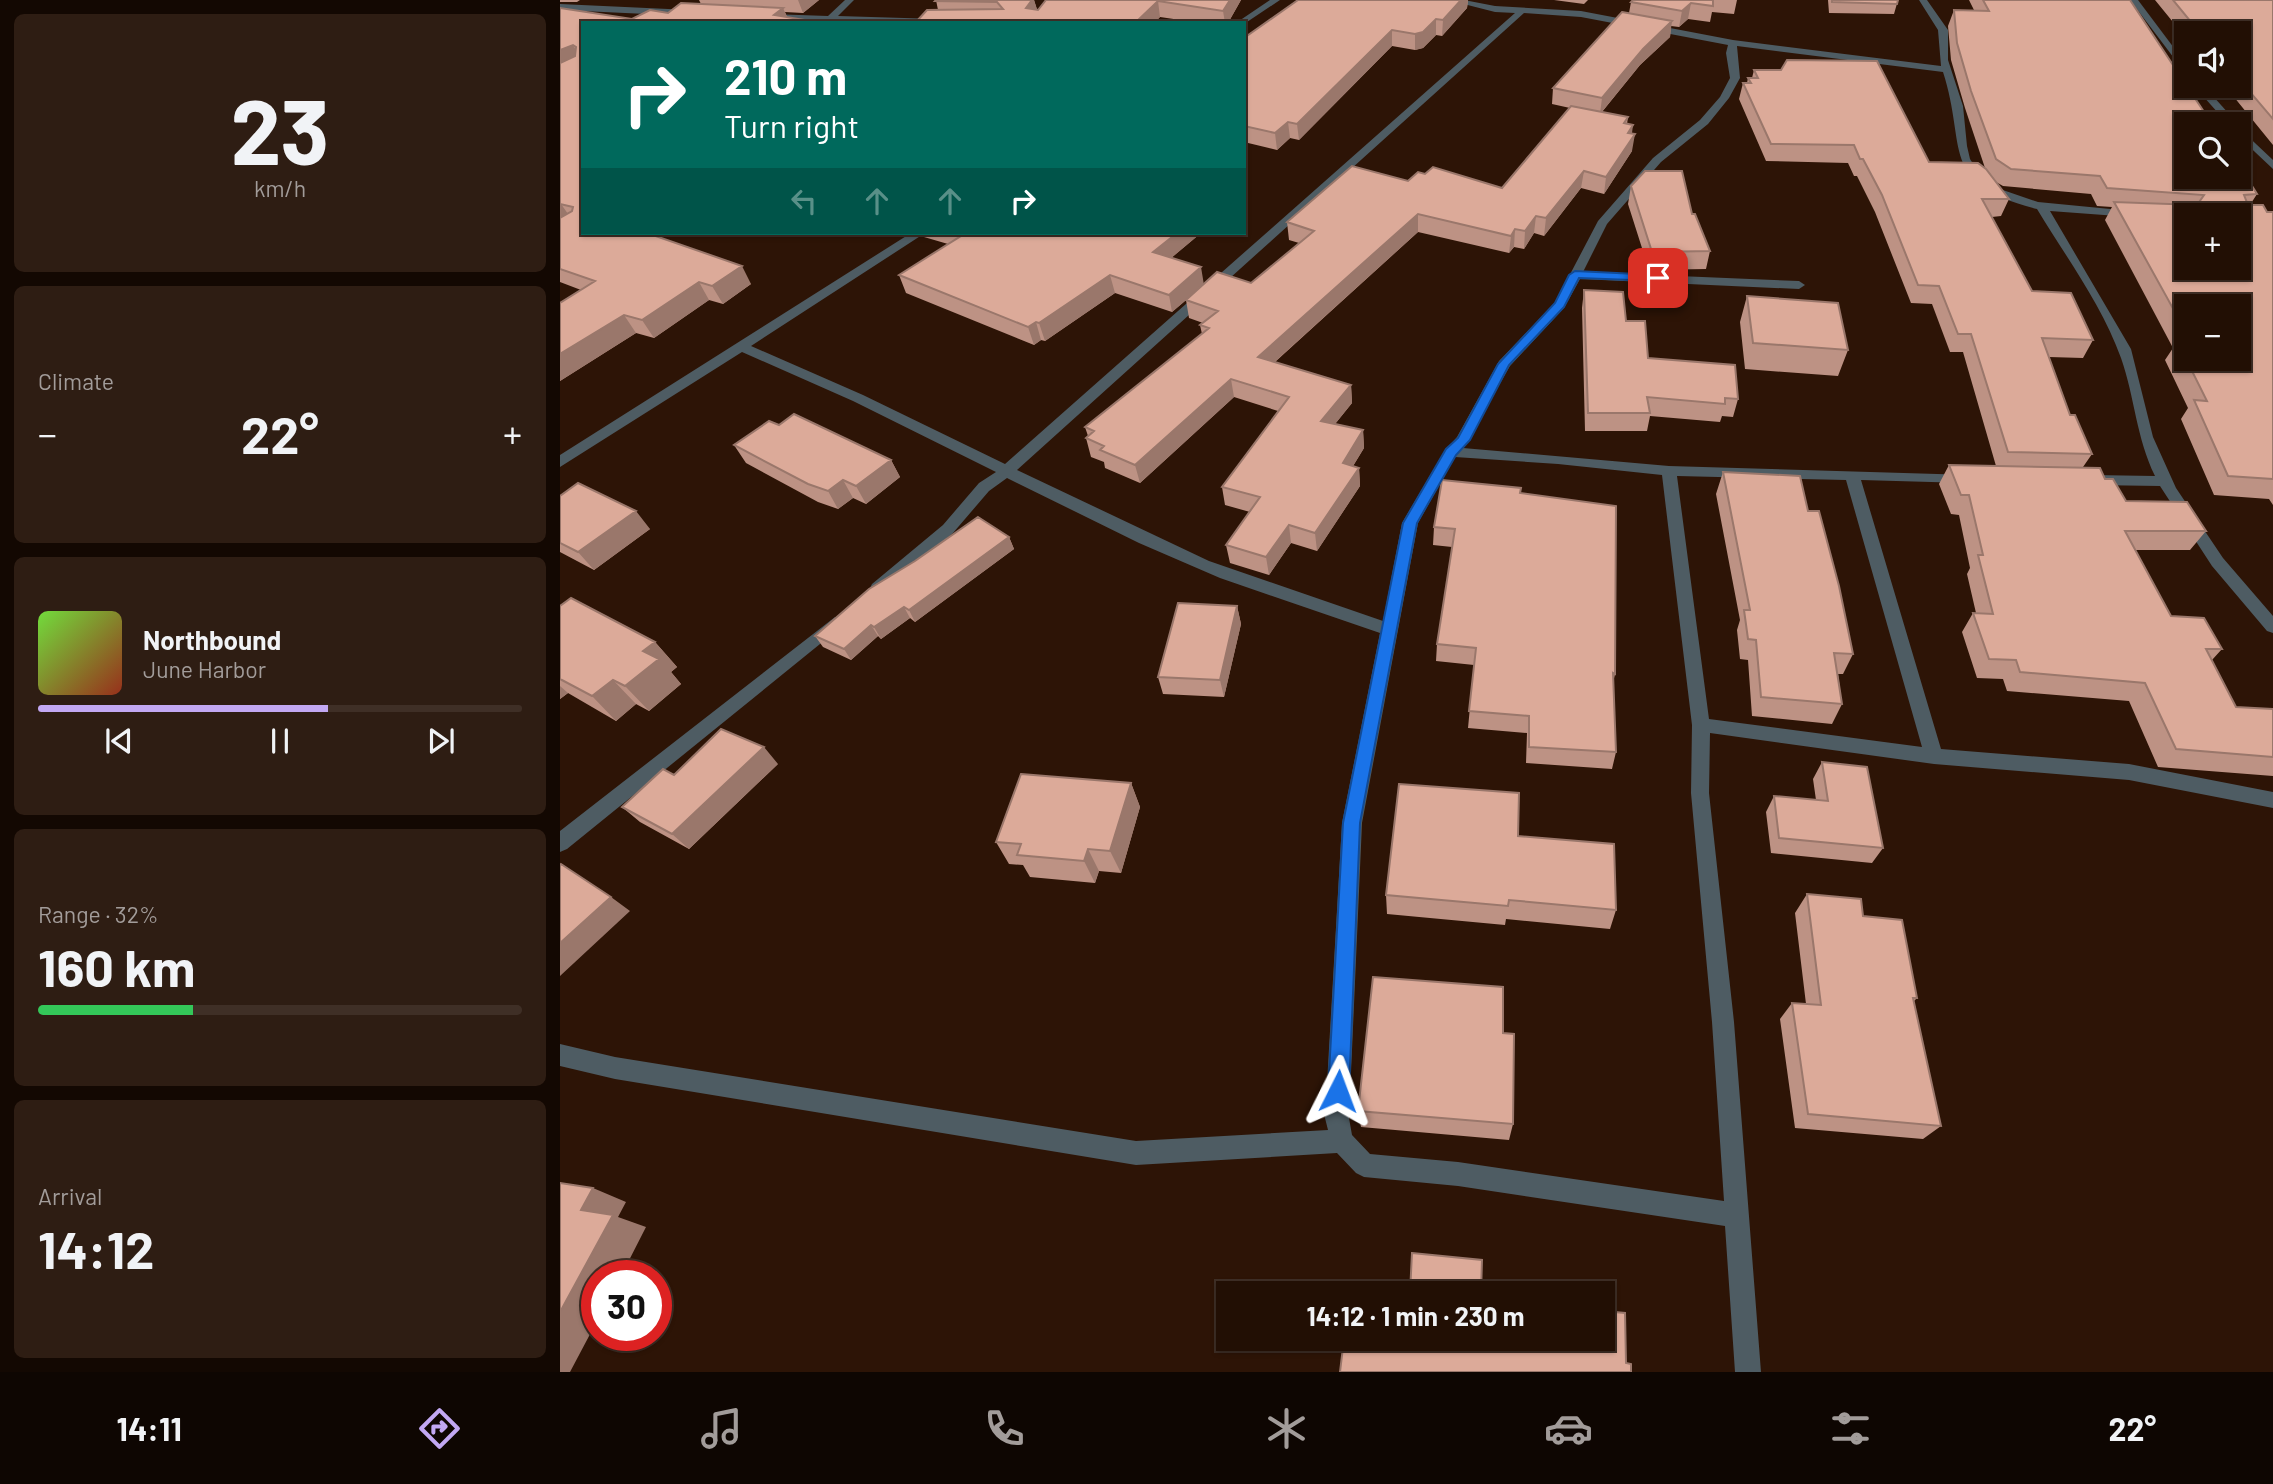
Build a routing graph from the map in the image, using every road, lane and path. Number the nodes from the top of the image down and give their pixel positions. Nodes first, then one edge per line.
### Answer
1 (634, 0) edge
2 (850, 0) edge
3 (1276, 0) edge
4 (1452, 0) edge
5 (1923, 0) edge
6 (2134, 0) edge
7 (560, 7) edge
8 (1524, 9) junction
9 (619, 10) junction
10 (670, 12) junction
11 (697, 14) edge
12 (763, 17) edge
13 (830, 20) junction
14 (658, 21) edge
15 (890, 21) edge
16 (1243, 21) edge
17 (1733, 43) junction
18 (2174, 55) edge
19 (1948, 69) junction
20 (2210, 98) edge
21 (2222, 112) edge
22 (2251, 143) edge
23 (2273, 166) edge
24 (2041, 206) junction
25 (2140, 215) edge
26 (916, 235) edge
27 (1575, 275) junction
28 (1799, 285) dead end
29 (741, 347) junction
30 (1451, 452) junction
31 (560, 462) edge
32 (1007, 471) junction
33 (1669, 471) junction
34 (1852, 476) junction
35 (1988, 478) edge
36 (2070, 479) edge
37 (2165, 481) junction
38 (864, 599) edge
39 (844, 616) edge
40 (2269, 618) edge
41 (1389, 629) junction
42 (1701, 725) junction
43 (1934, 757) junction
44 (2273, 800) edge
45 (560, 843) edge
46 (560, 1055) edge
47 (1342, 1141) junction
48 (1736, 1214) junction
49 (1748, 1372) edge

1 - 9 street
2 - 13 street
3 - 16 street
4 - 8 street
5 - 19 street
6 - 18 street
7 - 9 street
8 - 17 street
8 - 32 street
9 - 10 street
10 - 11 street
10 - 14 street
12 - 13 street
13 - 15 street
17 - 19 street
17 - 27 street
19 - 24 street
20 - 21 street
22 - 23 street
24 - 25 street
24 - 37 street
26 - 29 street
27 - 28 street
27 - 30 street
29 - 31 street
29 - 32 street
30 - 33 street
30 - 41 street
32 - 38 street
32 - 41 street
33 - 34 street
33 - 42 street
34 - 35 street
34 - 43 street
36 - 37 street
37 - 40 street
39 - 45 street
41 - 47 street
42 - 43 street
42 - 48 street
43 - 44 street
46 - 47 street
47 - 48 street
48 - 49 street

